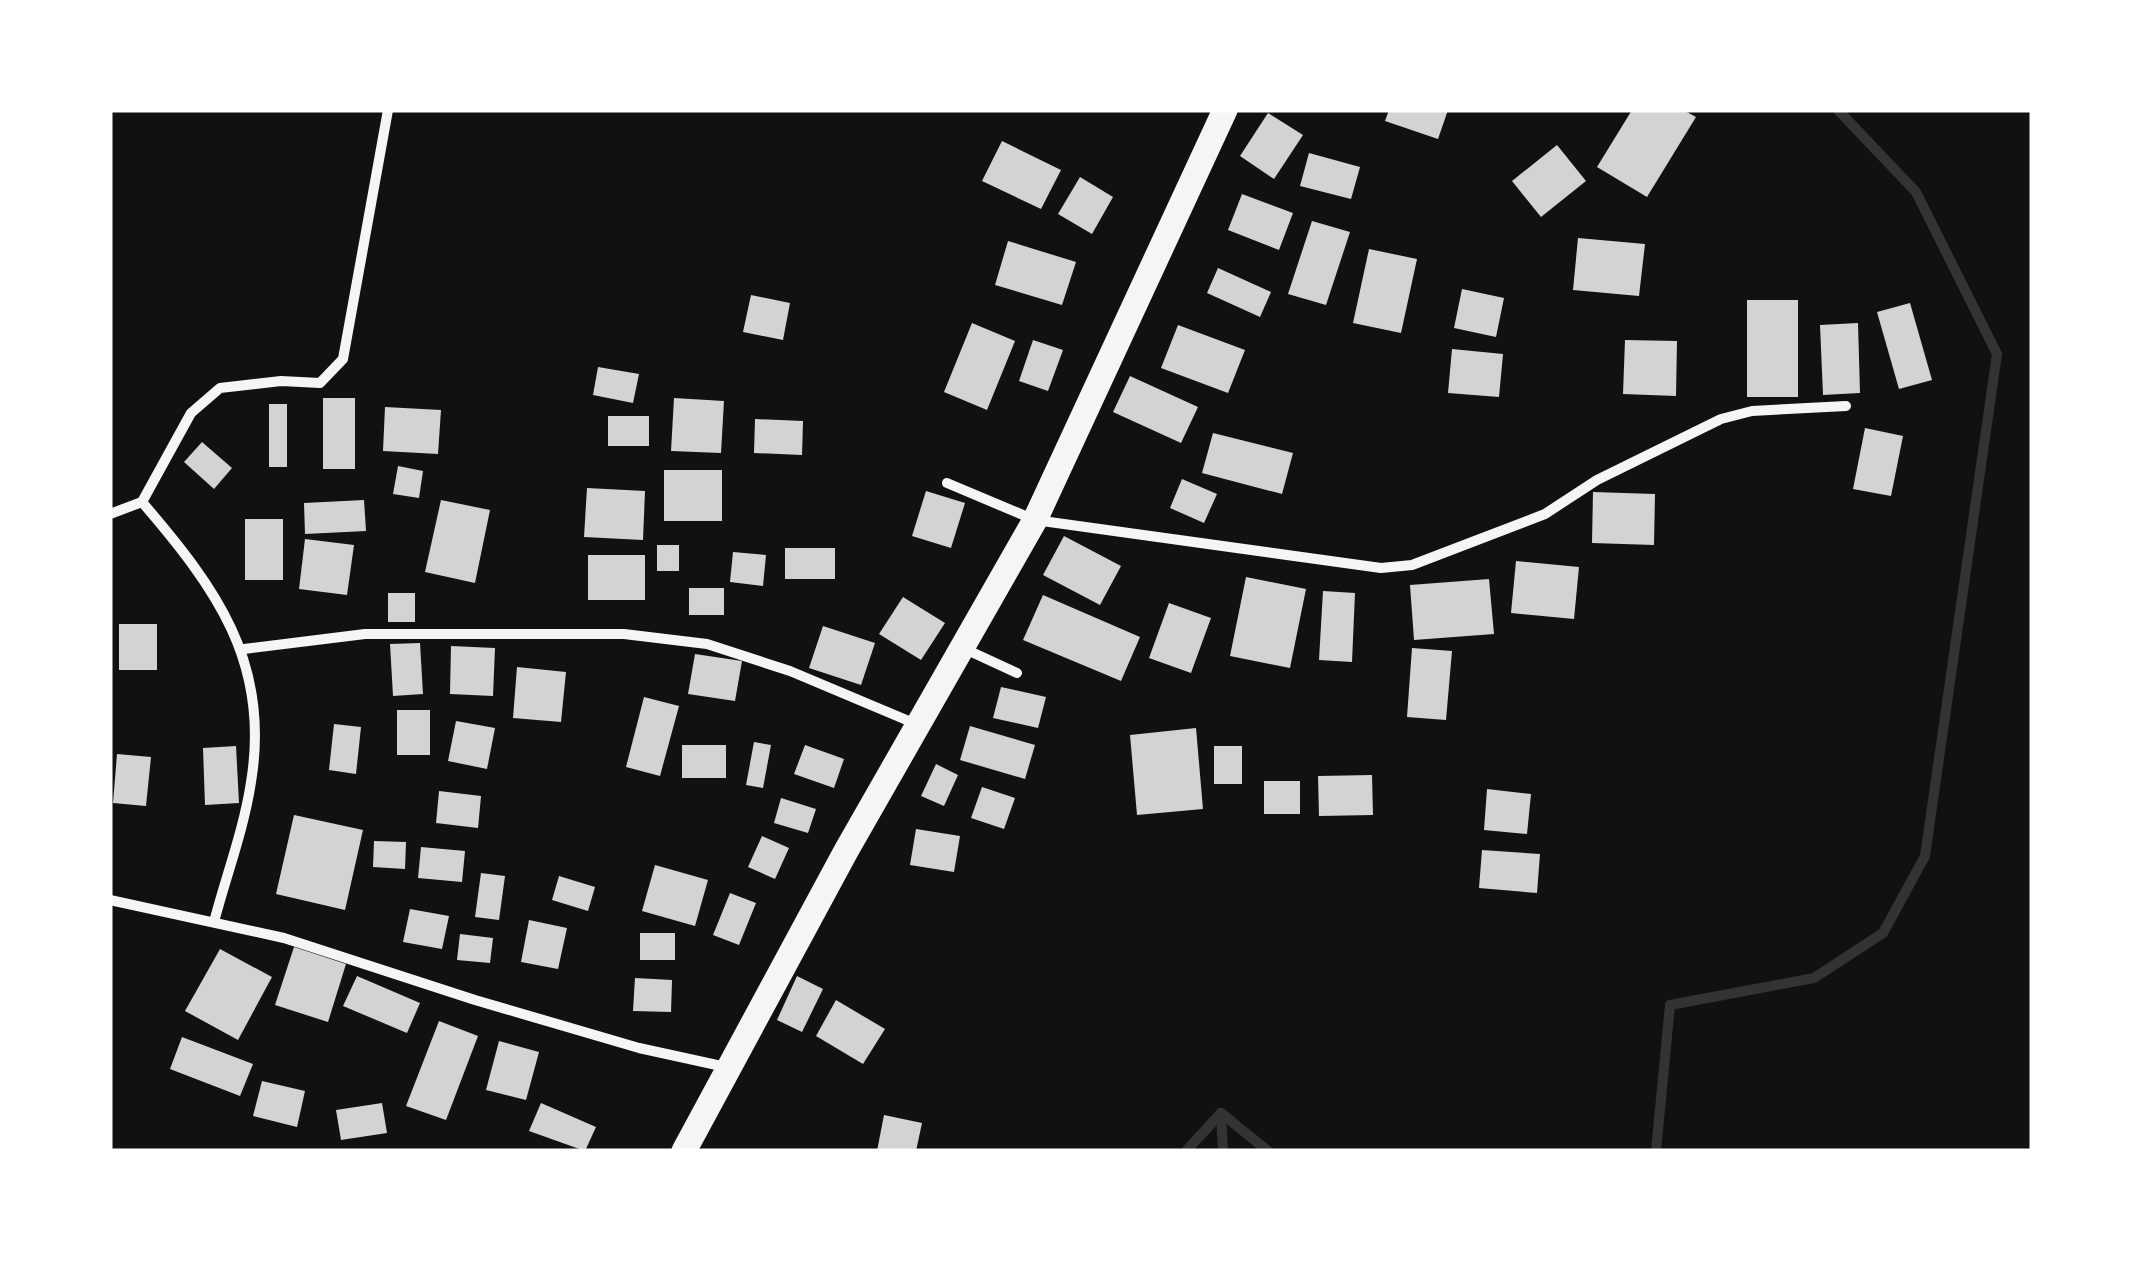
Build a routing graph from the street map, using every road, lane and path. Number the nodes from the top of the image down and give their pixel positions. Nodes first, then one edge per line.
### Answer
1 (388, 110) edge
2 (1225, 110) edge
3 (1846, 406) dead end
4 (948, 483) dead end
5 (142, 502) junction
6 (110, 514) edge
7 (1035, 520) junction
8 (244, 649) junction
9 (964, 649) junction
10 (1017, 673) dead end
11 (920, 726) junction
12 (110, 900) edge
13 (214, 922) junction
14 (729, 1068) junction
15 (684, 1151) edge

1 - 5 street
2 - 7 main road
3 - 7 street
4 - 7 street
5 - 6 street
5 - 8 street
7 - 9 main road
8 - 11 street
8 - 13 street
9 - 10 street
9 - 11 main road
11 - 14 main road
12 - 13 street
13 - 14 street
14 - 15 main road

